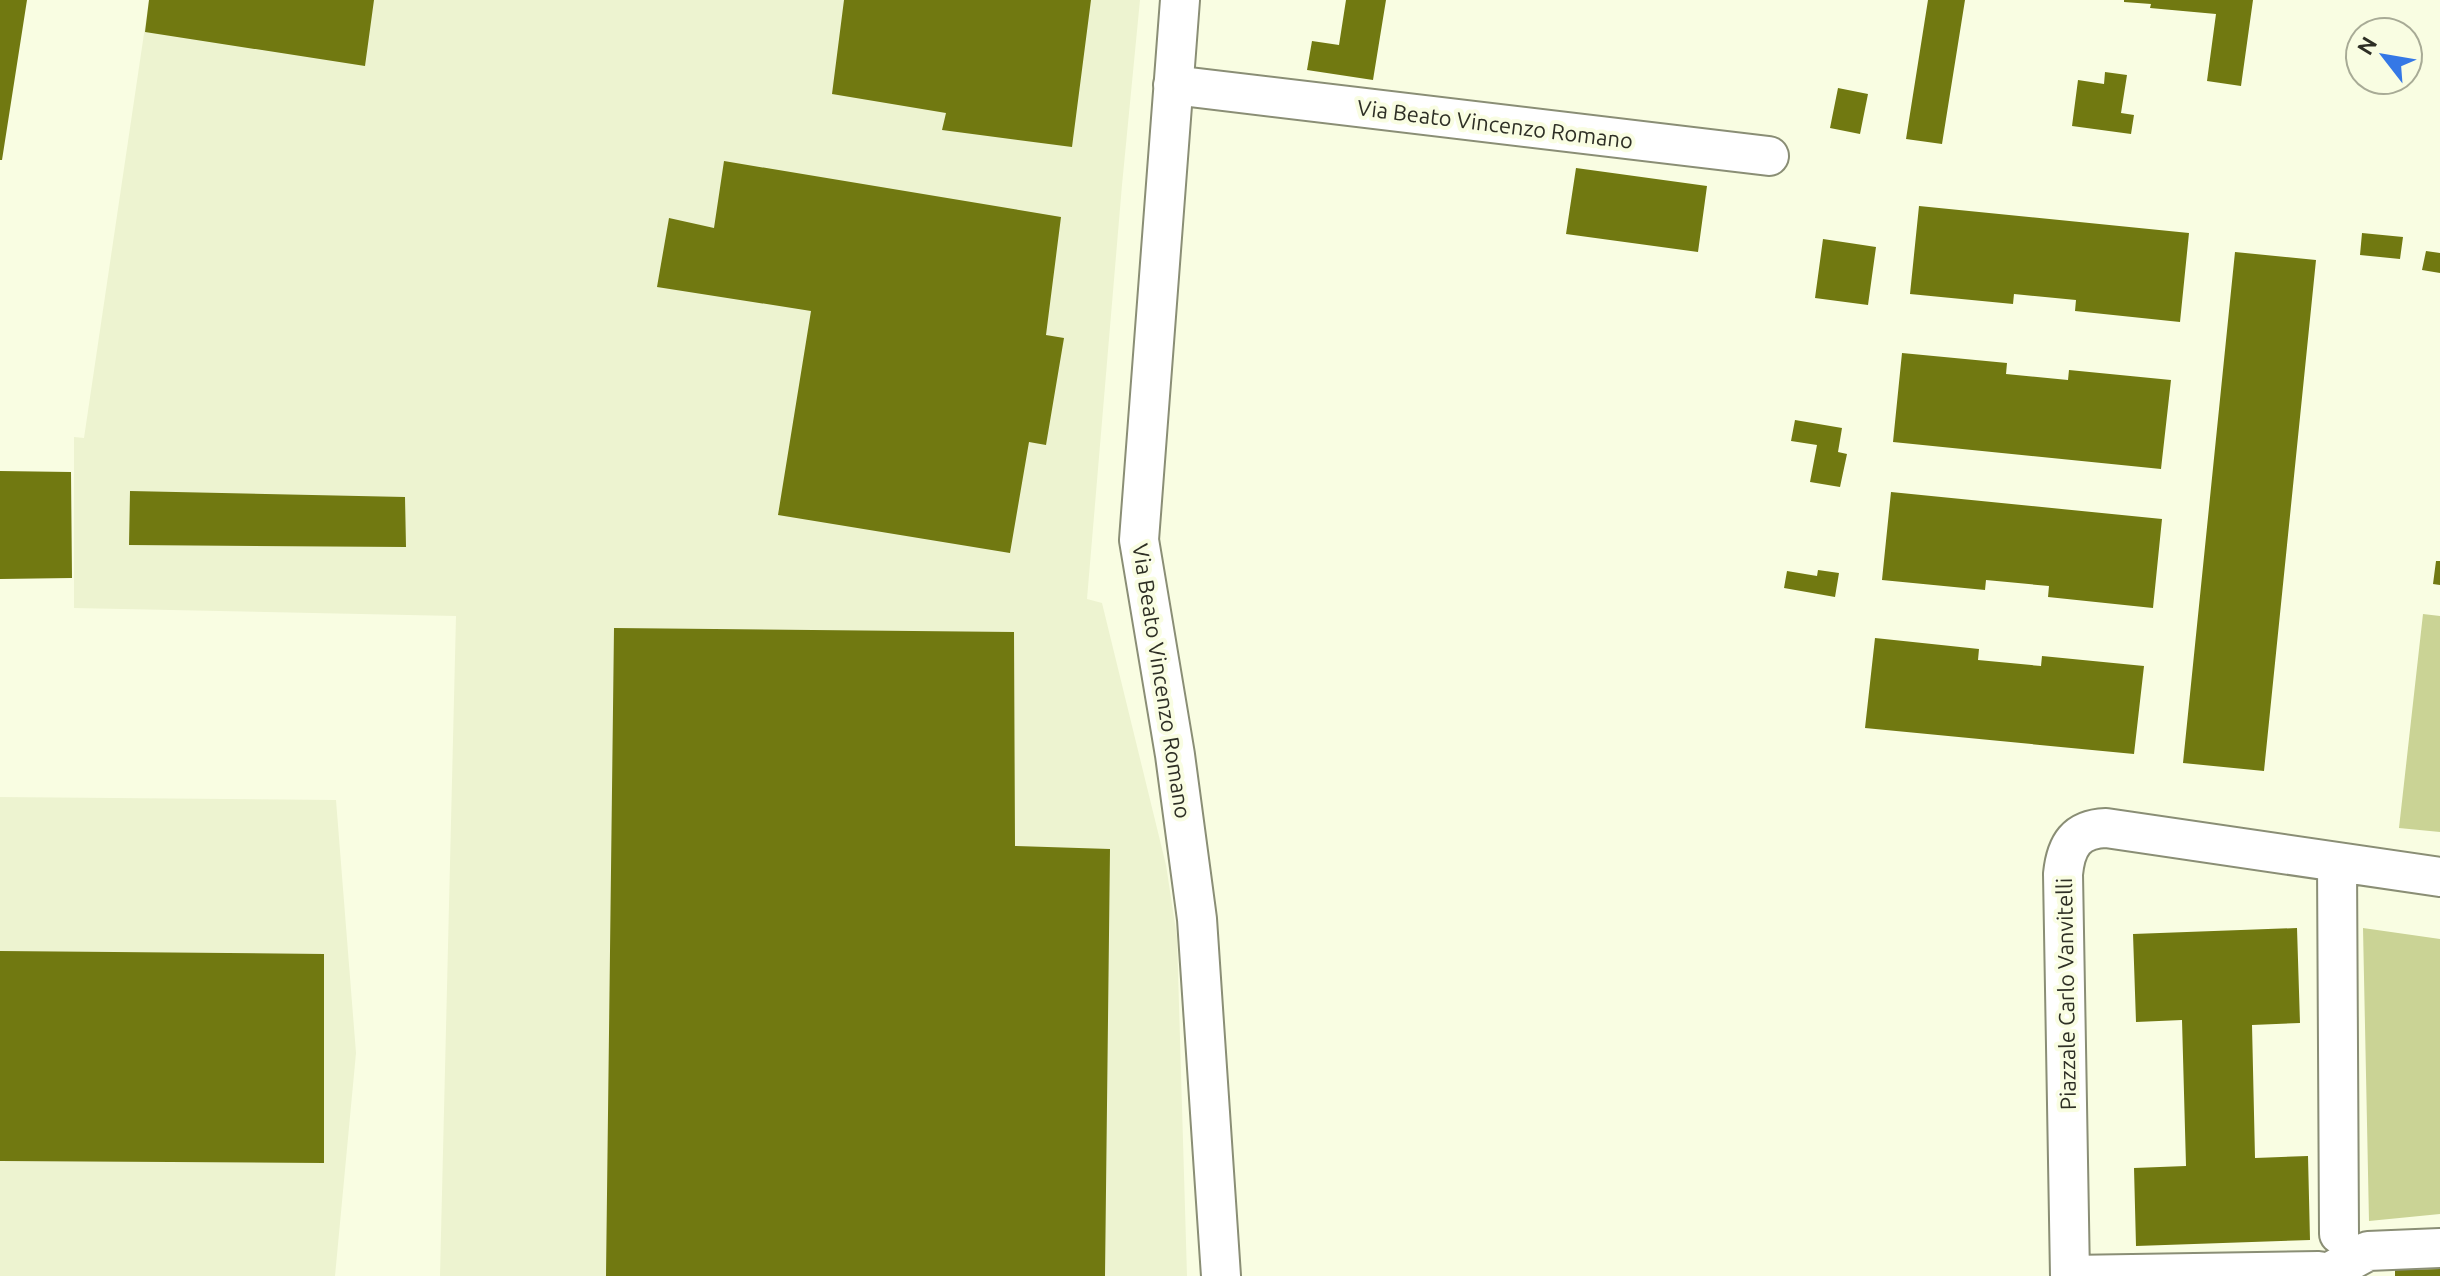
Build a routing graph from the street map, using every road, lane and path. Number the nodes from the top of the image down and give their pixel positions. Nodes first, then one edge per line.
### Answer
1 (1180, 0) edge
2 (1173, 85) junction
3 (1769, 156) dead end
4 (2337, 862) junction
5 (2440, 877) edge
6 (2339, 1234) dead end
7 (2440, 1248) edge
8 (2326, 1275) edge
9 (1221, 1276) edge
10 (2070, 1276) edge

1 - 2 street, Via Beato Vincenzo Romano
2 - 3 street, Via Beato Vincenzo Romano
2 - 9 street, Via Beato Vincenzo Romano
4 - 5 street, Piazzale Carlo Vanvitelli
4 - 6 street
4 - 10 street, Piazzale Carlo Vanvitelli
7 - 8 street, Piazzale Carlo Vanvitelli
8 - 10 street, Piazzale Carlo Vanvitelli

